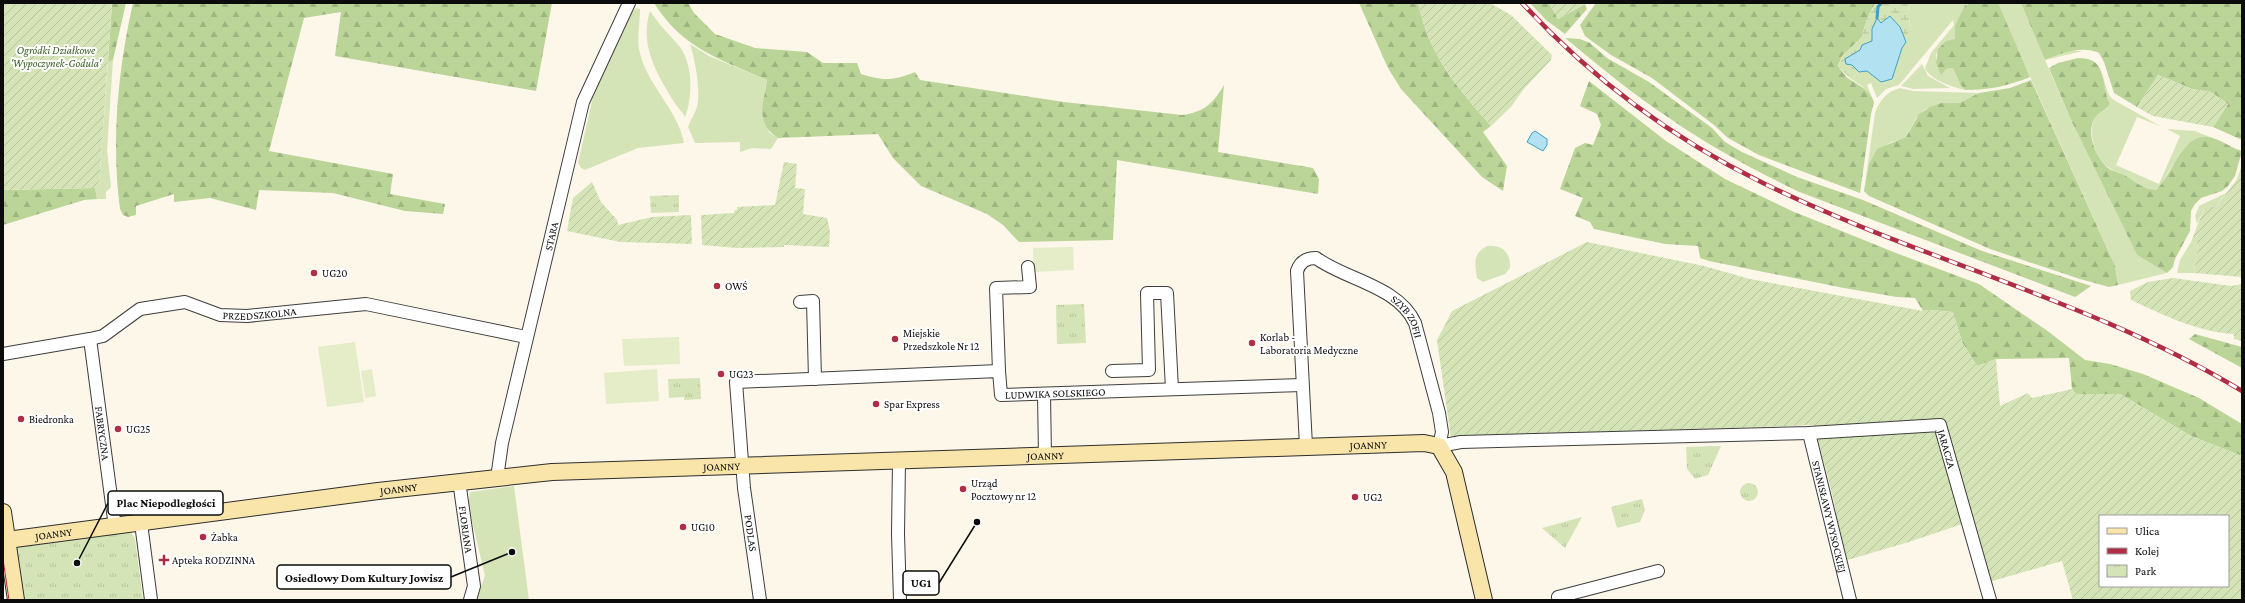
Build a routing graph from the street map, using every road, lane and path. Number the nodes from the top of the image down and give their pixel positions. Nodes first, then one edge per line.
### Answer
1 (629, 3) edge
2 (1028, 267) dead end
3 (800, 302) dead end
4 (526, 336) junction
5 (90, 339) junction
6 (3, 354) edge
7 (999, 371) junction
8 (1112, 371) dead end
9 (815, 379) junction
10 (1302, 385) junction
11 (1172, 389) junction
12 (1044, 394) junction
13 (1808, 433) junction
14 (1306, 446) junction
15 (1439, 446) junction
16 (1045, 456) junction
17 (899, 461) junction
18 (742, 466) junction
19 (497, 478) junction
20 (459, 481) junction
21 (3, 515) edge
22 (140, 523) junction
23 (115, 526) junction
24 (7, 540) junction
25 (1658, 571) dead end
26 (16, 600) edge
27 (151, 600) edge
28 (470, 600) edge
29 (760, 600) edge
30 (900, 600) edge
31 (1484, 600) edge
32 (1559, 600) edge
33 (1850, 600) edge
34 (1990, 600) edge

1 - 4 street, STARA
2 - 7 street
3 - 9 street
4 - 5 street, PRZEDSZKOLNA
4 - 19 street, STARA
5 - 6 street, PRZEDSZKOLNA
5 - 23 street, FABRYCZNA
7 - 9 street
7 - 12 street, LUDWIKA SOLSKIEGO
8 - 11 street
9 - 18 street
10 - 11 street, LUDWIKA SOLSKIEGO
10 - 14 street
10 - 15 street, SZYB ZOFII
11 - 12 street, LUDWIKA SOLSKIEGO
12 - 16 street
13 - 15 street
13 - 33 street, STANISŁAWY WYSOCKIEJ
13 - 34 street, JARACZA
14 - 15 street, JOANNY
14 - 16 street, JOANNY
15 - 31 street
16 - 17 street, JOANNY
17 - 18 street, JOANNY
17 - 30 street
18 - 19 street, JOANNY
18 - 29 street, PODLAS
19 - 20 street, JOANNY
20 - 22 street, JOANNY
20 - 28 street, FLORIANA
21 - 24 street
22 - 23 street, JOANNY
22 - 27 street
23 - 24 street, JOANNY
24 - 26 street
25 - 32 street

